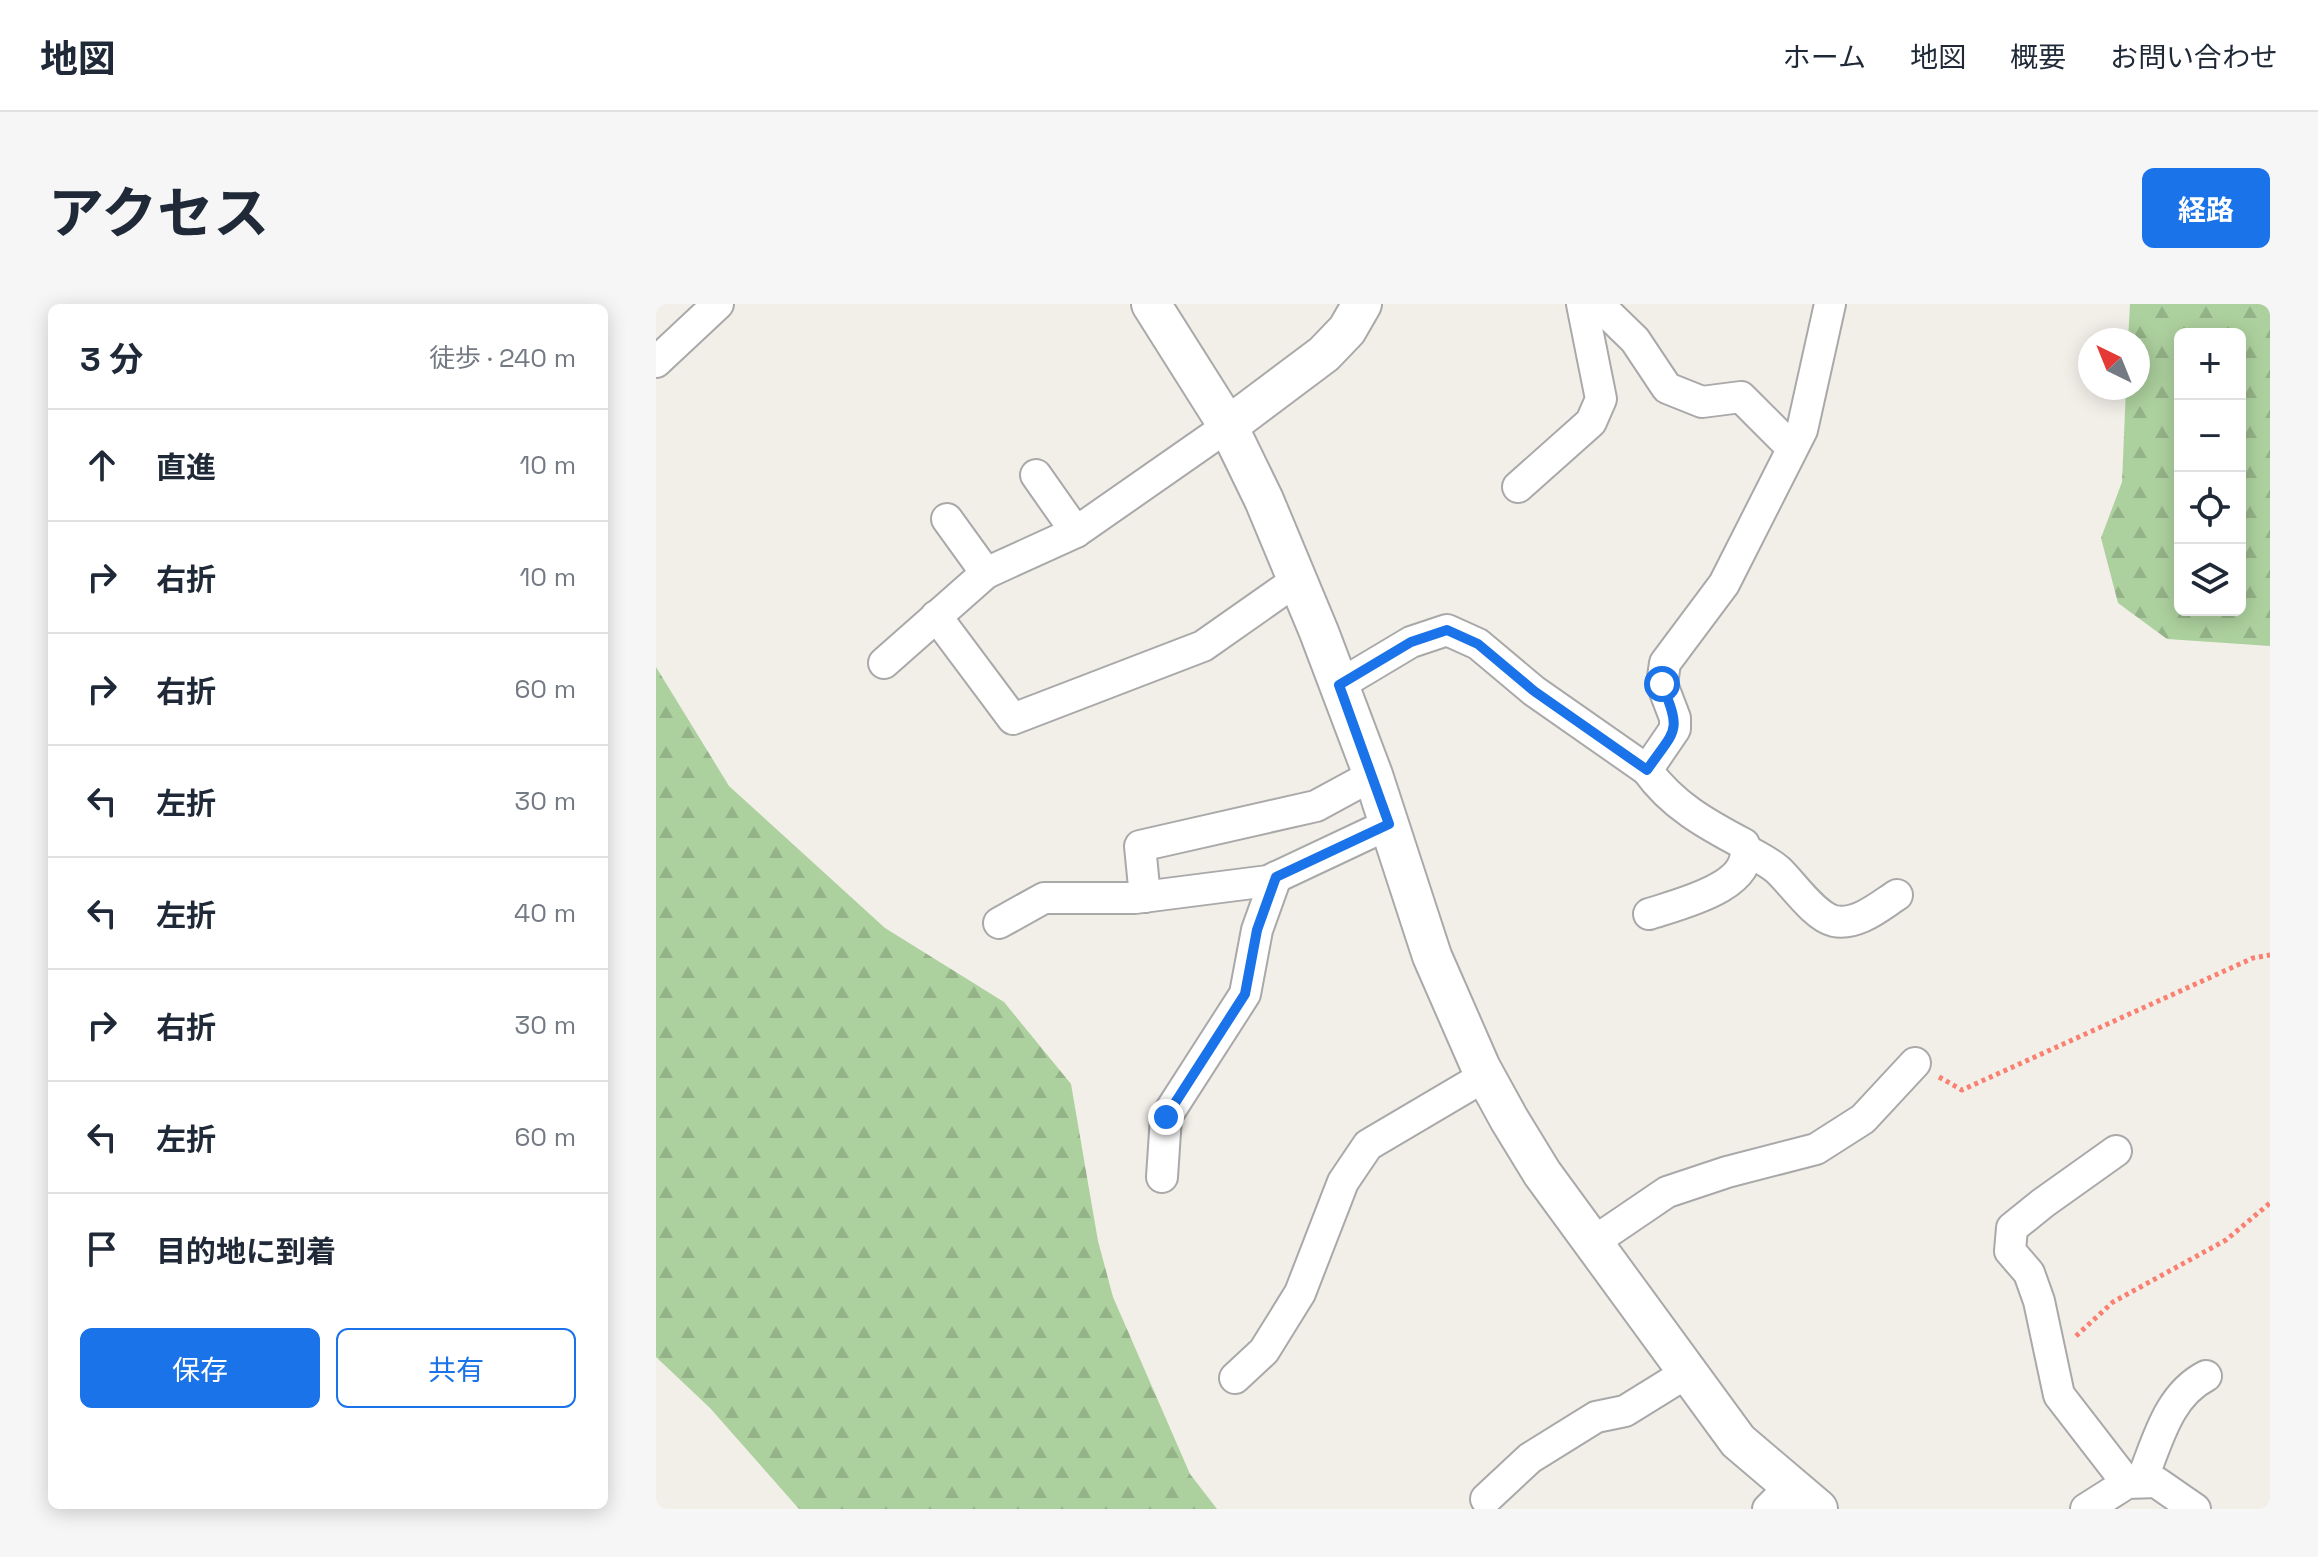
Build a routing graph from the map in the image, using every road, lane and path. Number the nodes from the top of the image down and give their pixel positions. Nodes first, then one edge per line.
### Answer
1 (718, 304) edge
2 (1151, 304) edge
3 (1362, 304) edge
4 (1582, 304) edge
5 (1598, 304) edge
6 (1830, 304) edge
7 (656, 362) edge
8 (1228, 426) junction
9 (1792, 448) junction
10 (1036, 475) dead end
11 (1518, 487) dead end
12 (947, 519) dead end
13 (1076, 532) junction
14 (986, 573) junction
15 (1297, 580) junction
16 (936, 616) junction
17 (884, 663) dead end
18 (1339, 685) junction
19 (1647, 770) junction
20 (1373, 775) junction
21 (1389, 824) junction
22 (1746, 850) junction
23 (1276, 877) junction
24 (1897, 895) dead end
25 (1145, 897) junction
26 (1649, 914) dead end
27 (999, 923) dead end
28 (2270, 955) edge
29 (1915, 1063) joint
30 (1485, 1076) junction
31 (2116, 1151) dead end
32 (1162, 1177) dead end
33 (2270, 1203) edge
34 (1592, 1243) junction
35 (2051, 1358) junction
36 (1688, 1372) junction
37 (2206, 1376) dead end
38 (1235, 1378) dead end
39 (2134, 1483) junction
40 (1486, 1499) dead end
41 (1792, 1501) edge
42 (2086, 1509) edge
43 (2195, 1509) edge

1 - 7 street
2 - 8 street
3 - 8 street
4 - 11 street
5 - 9 street
6 - 9 street
8 - 13 street
8 - 15 street
9 - 19 street
10 - 13 street
12 - 14 street
13 - 14 street
14 - 16 street
15 - 16 street
15 - 18 street
16 - 17 street
18 - 19 street
18 - 20 street
19 - 22 street
20 - 21 street
20 - 25 street
21 - 23 street
21 - 30 street
22 - 24 street
22 - 26 street
23 - 25 street
23 - 32 street
25 - 27 street
28 - 29 path
29 - 34 street
30 - 34 street
30 - 38 street
31 - 35 street
33 - 35 path
34 - 36 street
35 - 39 street
36 - 40 street
36 - 41 street
37 - 39 street
39 - 42 street
39 - 43 street

